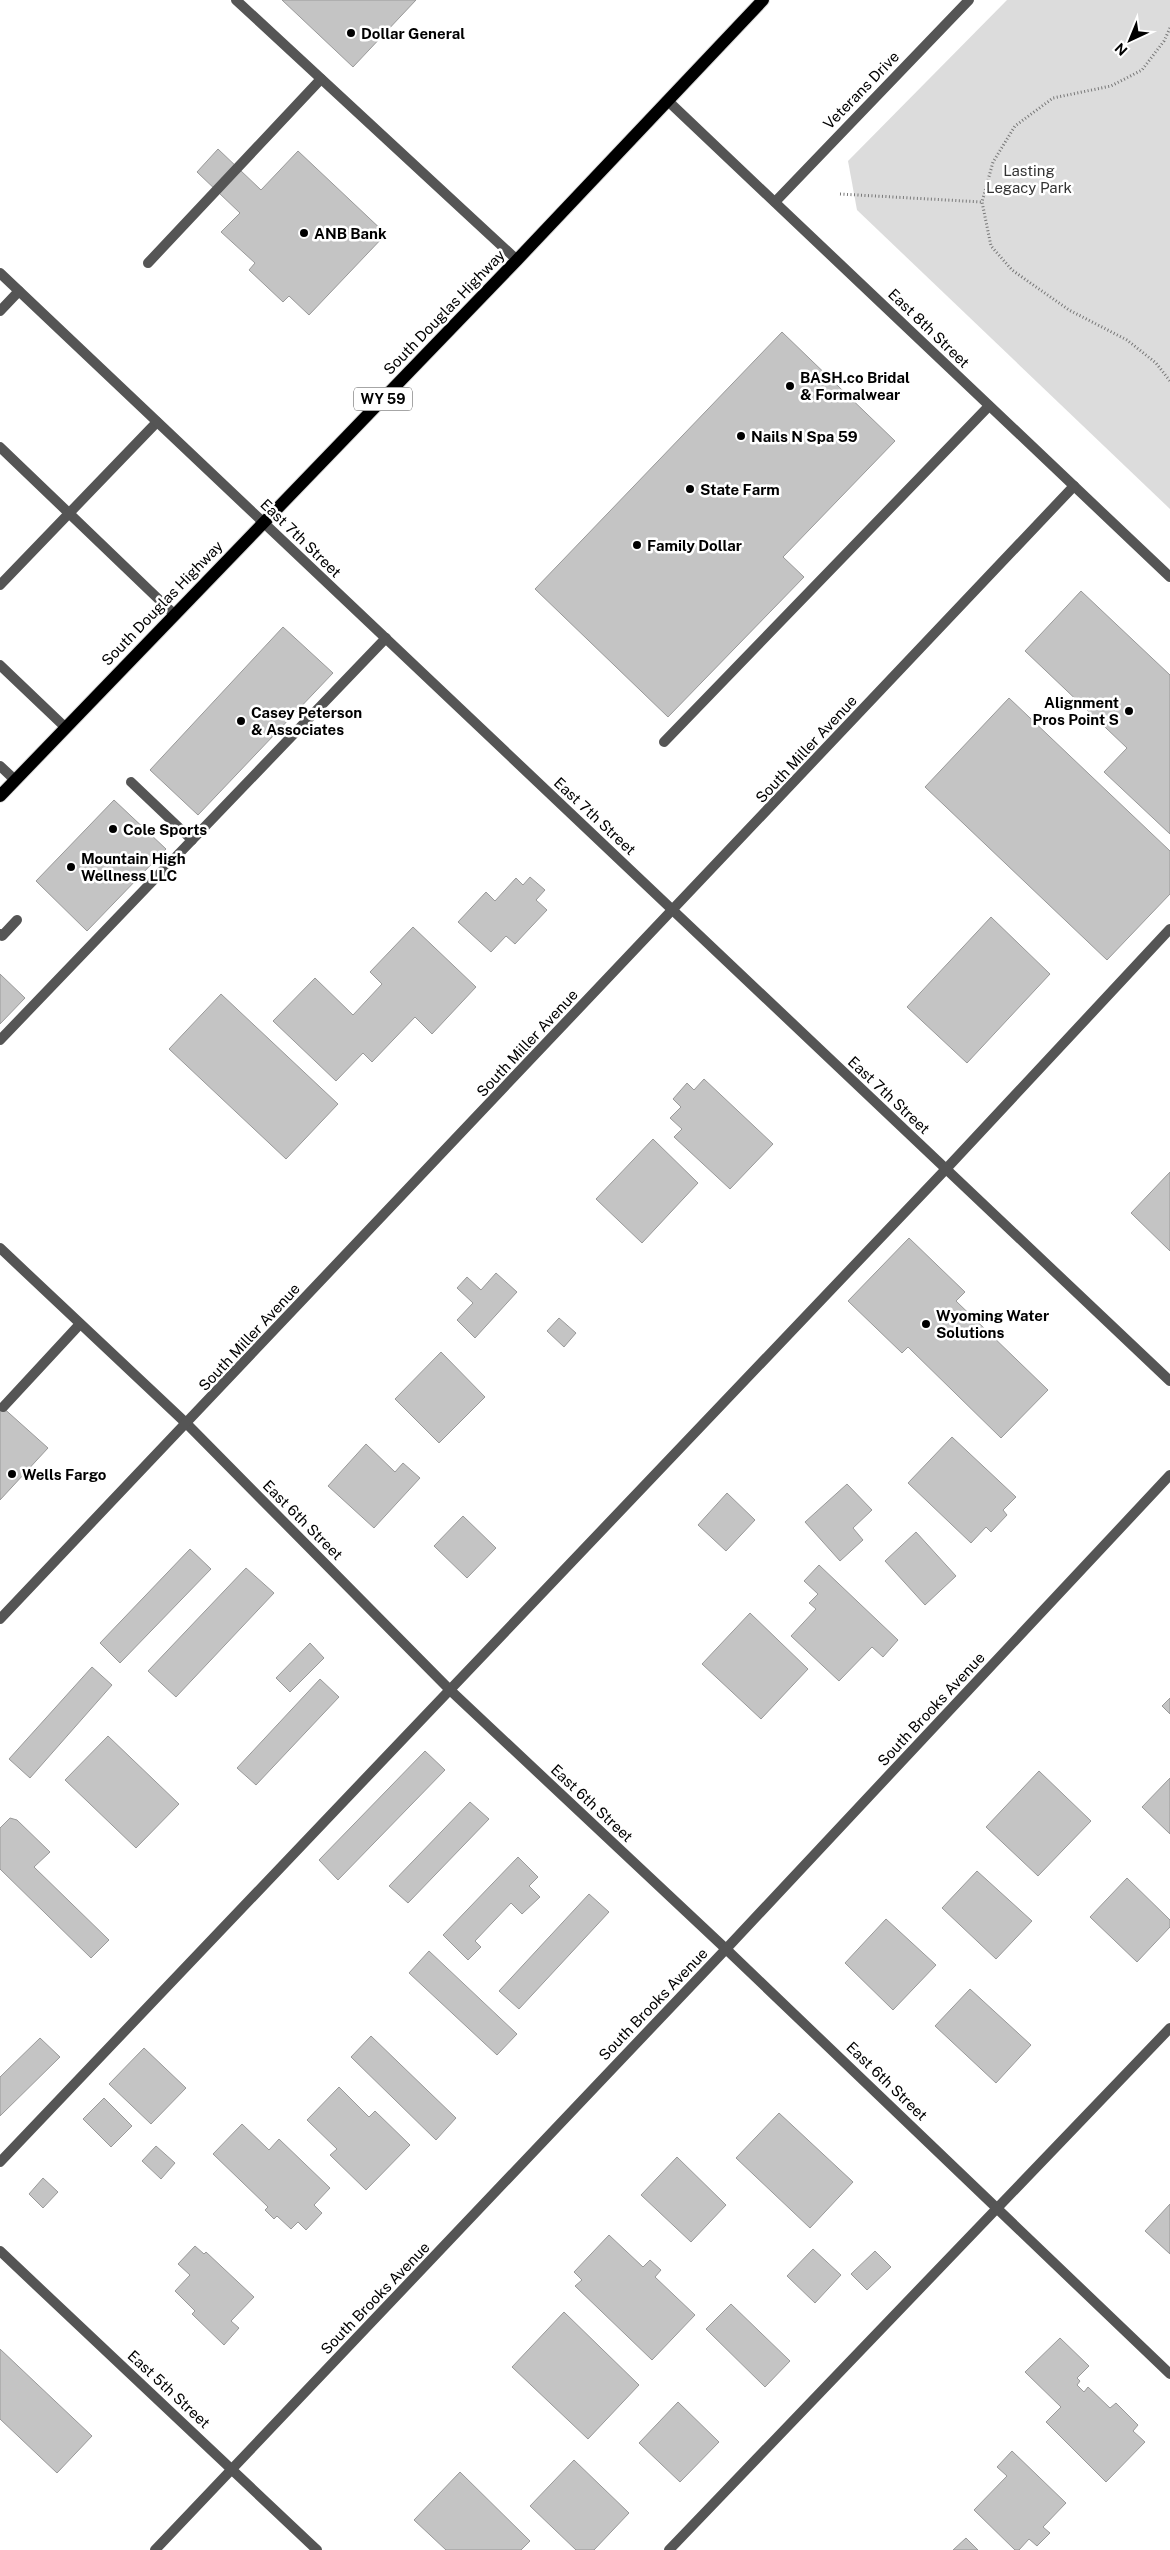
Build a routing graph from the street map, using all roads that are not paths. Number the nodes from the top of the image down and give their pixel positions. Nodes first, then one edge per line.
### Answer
1 (236, 0) edge
2 (969, 0) edge
3 (756, 2) edge
4 (322, 79) junction
5 (668, 101) junction
6 (775, 202) junction
7 (517, 260) junction
8 (148, 263) dead end
9 (0, 273) edge
10 (19, 291) junction
11 (0, 311) edge
12 (989, 406) junction
13 (157, 422) junction
14 (0, 447) edge
15 (1074, 486) junction
16 (69, 513) junction
17 (263, 522) junction
18 (1170, 577) edge
19 (0, 585) edge
20 (174, 614) junction
21 (386, 638) junction
22 (0, 665) edge
23 (66, 728) junction
24 (664, 742) dead end
25 (0, 766) edge
26 (15, 780) junction
27 (131, 782) dead end
28 (0, 796) edge
29 (192, 840) junction
30 (673, 910) junction
31 (17, 920) dead end
32 (1170, 929) edge
33 (0, 934) edge
34 (0, 1040) edge
35 (946, 1169) junction
36 (0, 1248) edge
37 (80, 1324) junction
38 (1170, 1381) edge
39 (3, 1407) dead end
40 (187, 1424) junction
41 (1170, 1475) edge
42 (0, 1619) edge
43 (450, 1690) junction
44 (726, 1949) junction
45 (1170, 2028) edge
46 (0, 2162) edge
47 (999, 2209) junction
48 (0, 2251) edge
49 (1170, 2374) edge
50 (232, 2469) junction
51 (155, 2550) edge
52 (317, 2550) edge
53 (669, 2550) edge

1 - 4 street
2 - 6 street, Veterans Drive
3 - 5 main road, South Douglas Highway / WY 59
4 - 7 street
4 - 8 street
5 - 6 street, East 8th Street
5 - 7 main road, South Douglas Highway / WY 59
6 - 12 street, East 8th Street
7 - 17 main road, South Douglas Highway / WY 59
9 - 10 street, East 7th Street
10 - 11 street
10 - 13 street, East 7th Street
12 - 15 street, East 8th Street
12 - 24 street
13 - 16 street
13 - 17 street, East 7th Street
14 - 16 street
15 - 18 street, East 8th Street
15 - 30 street, South Miller Avenue
16 - 19 street
16 - 20 street
17 - 20 main road, South Douglas Highway / WY 59
17 - 21 street, East 7th Street
20 - 23 main road, South Douglas Highway / WY 59
21 - 29 street
21 - 30 street, East 7th Street
22 - 23 street
23 - 26 main road, South Douglas Highway / WY 59
25 - 26 street
26 - 28 main road, South Douglas Highway / WY 59
27 - 29 street
29 - 34 street
30 - 35 street, East 7th Street
30 - 40 street, South Miller Avenue
31 - 33 street
32 - 35 street
35 - 38 street, East 7th Street
35 - 43 street
36 - 37 street, East 6th Street
37 - 39 street
37 - 40 street, East 6th Street
40 - 42 street, South Miller Avenue
40 - 43 street, East 6th Street
41 - 44 street, South Brooks Avenue
43 - 44 street, East 6th Street
43 - 46 street
44 - 47 street, East 6th Street
44 - 50 street, South Brooks Avenue
45 - 47 street
47 - 49 street, East 6th Street
47 - 53 street
48 - 50 street, East 5th Street
50 - 51 street, South Brooks Avenue
50 - 52 street, East 5th Street

